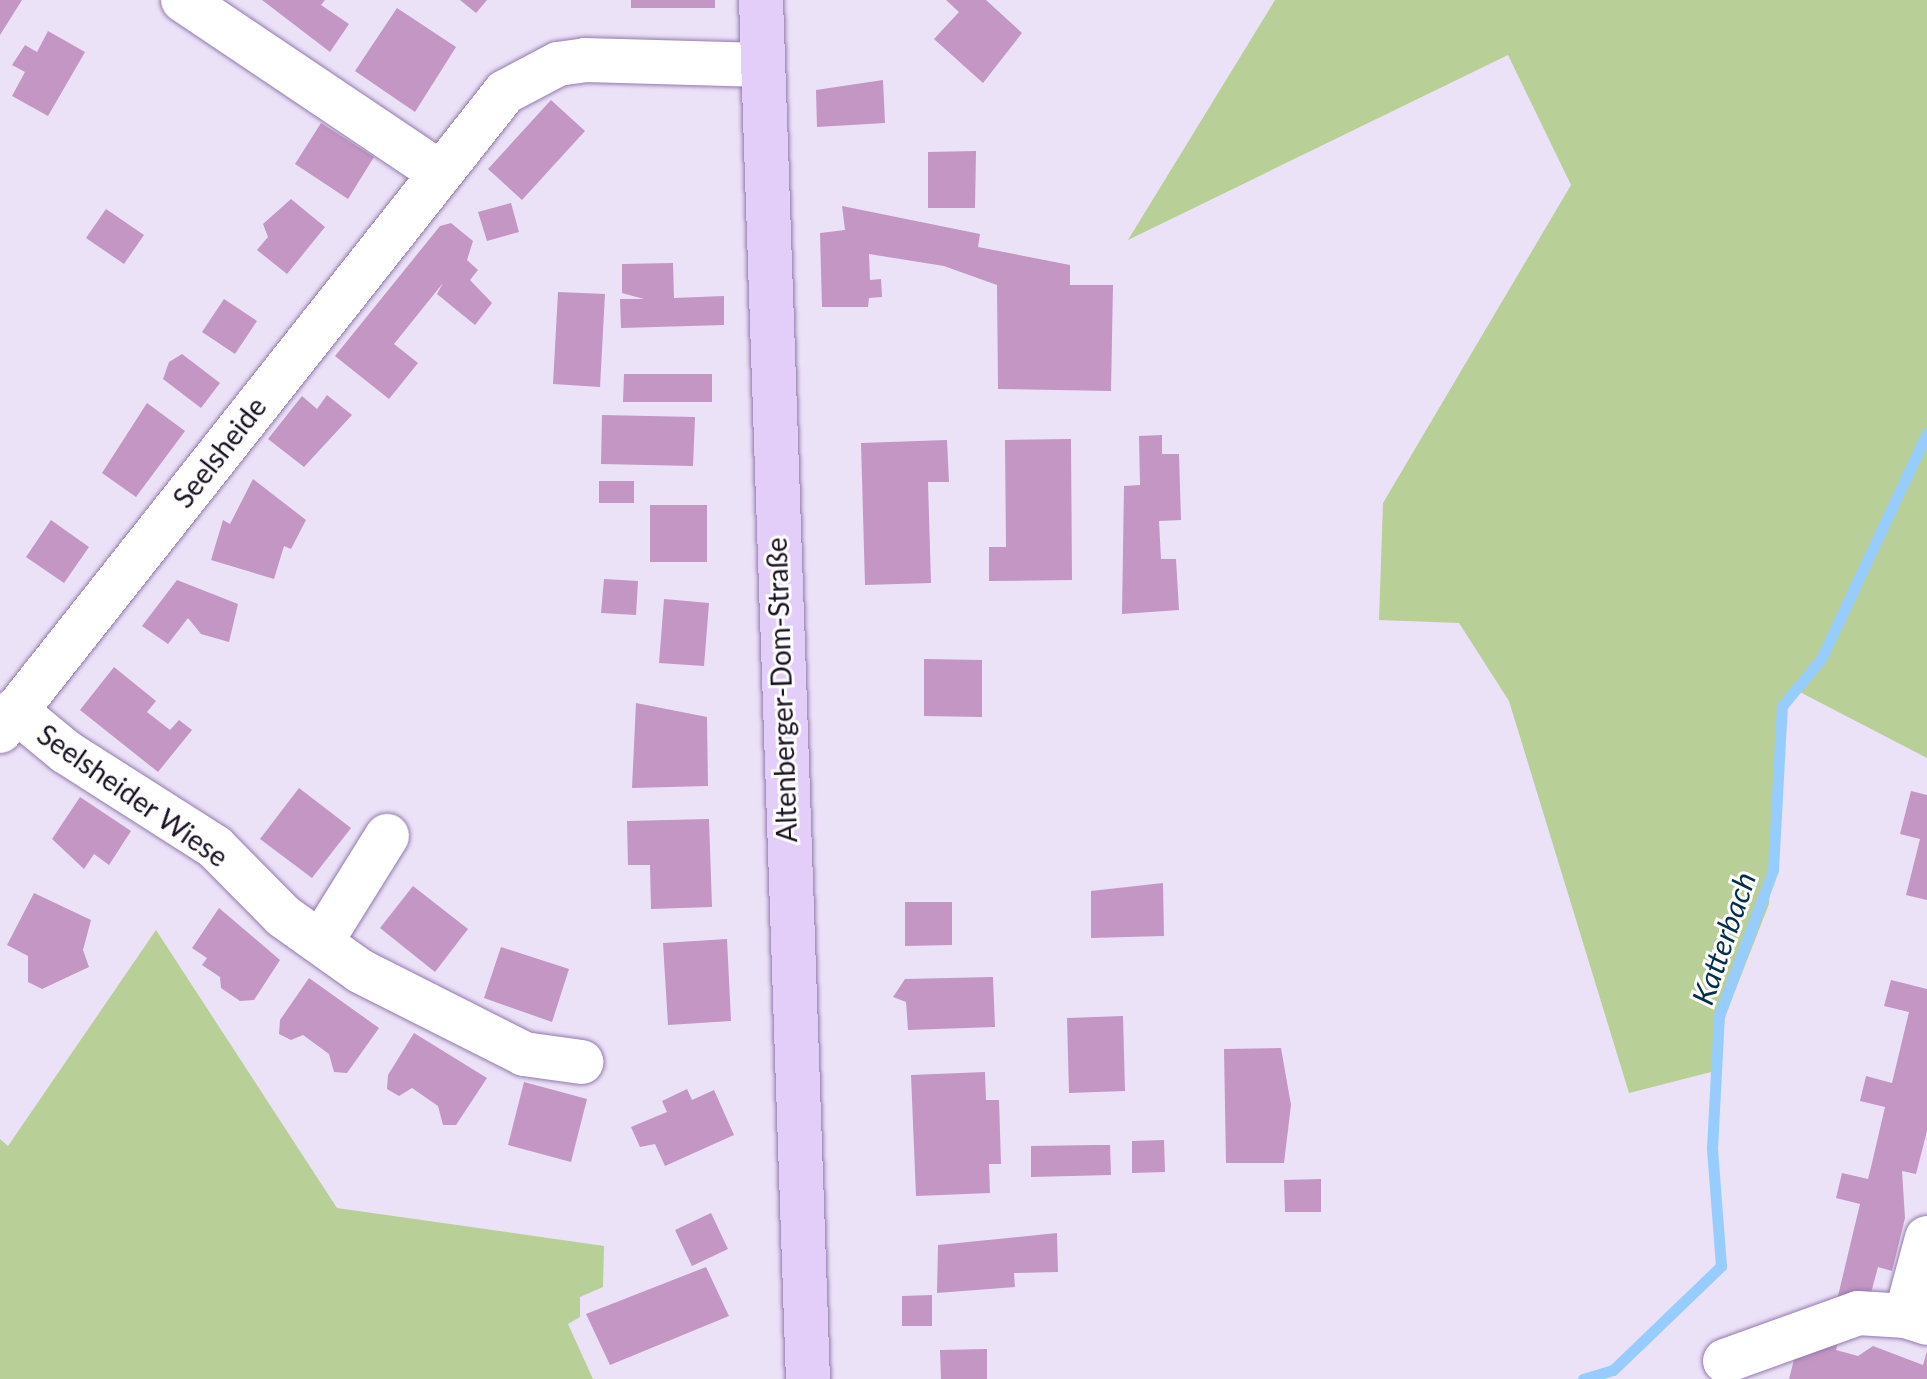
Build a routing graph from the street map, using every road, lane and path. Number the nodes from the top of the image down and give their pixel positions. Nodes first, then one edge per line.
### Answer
1 (183, 0) edge
2 (761, 0) edge
3 (763, 65) junction
4 (439, 172) junction
5 (8, 721) edge
6 (387, 836) dead end
7 (321, 942) junction
8 (581, 1062) dead end
9 (1927, 1238) edge
10 (1917, 1320) edge
11 (1725, 1361) dead end
12 (808, 1379) edge

1 - 4 street
2 - 3 main road, Altenberger-Dom-Straße
3 - 4 street, Seelsheide
3 - 12 main road, Altenberger-Dom-Straße
4 - 5 street, Seelsheide
5 - 7 street, Seelsheider Wiese
6 - 7 street
7 - 8 street, Seelsheider Wiese
9 - 10 street
10 - 11 street

